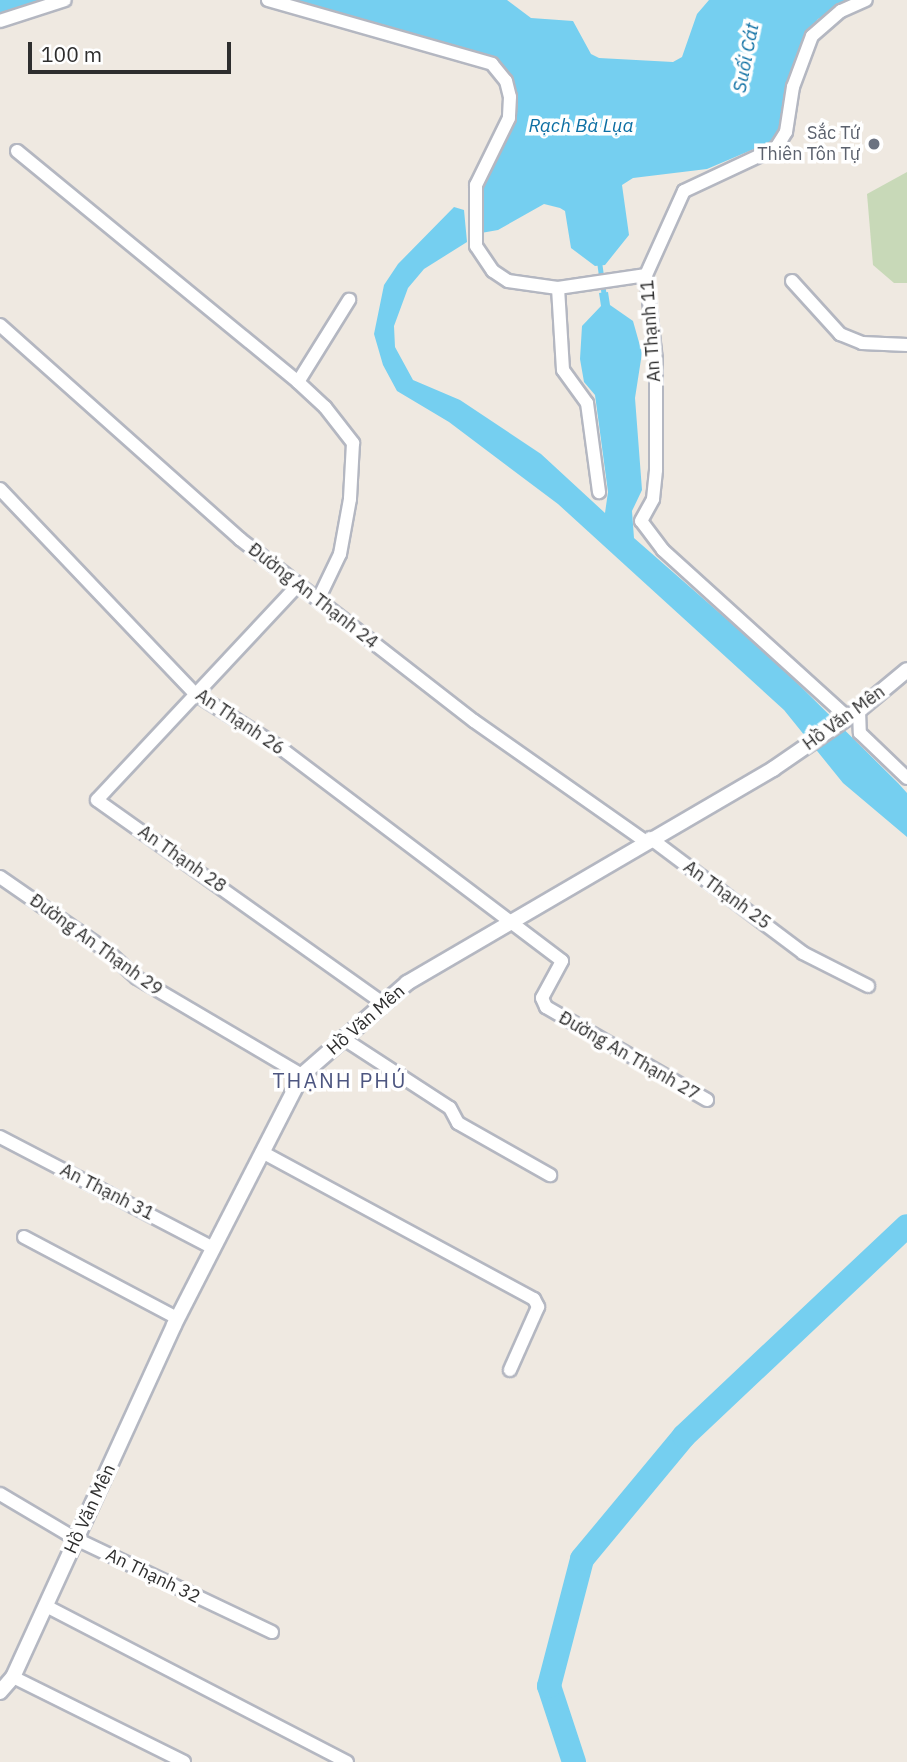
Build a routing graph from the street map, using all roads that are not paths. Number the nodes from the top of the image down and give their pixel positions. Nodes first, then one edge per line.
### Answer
1 (65, 0) edge
2 (268, 0) edge
3 (866, 0) edge
4 (0, 21) edge
5 (17, 150) dead end
6 (646, 275) junction
7 (792, 281) dead end
8 (558, 288) junction
9 (349, 300) dead end
10 (0, 326) edge
11 (907, 345) edge
12 (298, 382) junction
13 (0, 489) edge
14 (599, 492) dead end
15 (298, 584) junction
16 (318, 600) junction
17 (906, 674) edge
18 (194, 693) junction
19 (849, 715) junction
20 (907, 778) edge
21 (648, 839) junction
22 (0, 877) edge
23 (511, 921) junction
24 (868, 986) dead end
25 (384, 1004) junction
26 (344, 1038) junction
27 (302, 1075) junction
28 (707, 1100) dead end
29 (0, 1137) edge
30 (262, 1152) junction
31 (550, 1175) dead end
32 (24, 1237) dead end
33 (214, 1248) junction
34 (177, 1318) junction
35 (510, 1370) dead end
36 (0, 1494) edge
37 (76, 1539) junction
38 (46, 1606) junction
39 (272, 1632) dead end
40 (13, 1676) junction
41 (0, 1692) edge
42 (184, 1762) edge
43 (346, 1762) edge

1 - 4 street
2 - 8 street
3 - 6 street, An Thạnh 11
5 - 12 street
6 - 8 street
6 - 19 street, An Thạnh 11
7 - 11 street
8 - 14 street
9 - 12 street
10 - 15 street, Đường An Thạnh 24
12 - 16 street
13 - 18 street, An Thạnh 26
15 - 16 street, Đường An Thạnh 24
15 - 18 street
16 - 21 street, Đường An Thạnh 24
17 - 19 street, Hồ Văn Mên
18 - 23 street, An Thạnh 26
18 - 25 street, An Thạnh 28
19 - 20 street
19 - 21 street, Hồ Văn Mên
21 - 23 street, Hồ Văn Mên
21 - 24 street, An Thạnh 25
22 - 27 street, Đường An Thạnh 29
23 - 25 street, Hồ Văn Mên
23 - 28 street, Đường An Thạnh 27
25 - 26 street, Hồ Văn Mên
26 - 27 street, Hồ Văn Mên
26 - 31 street
27 - 30 street, Hồ Văn Mên
29 - 33 street, An Thạnh 31
30 - 33 street, Hồ Văn Mên
30 - 35 street
32 - 34 street
33 - 34 street, Hồ Văn Mên
34 - 37 street, Hồ Văn Mên
36 - 37 street, An Thạnh 32
37 - 38 street, Hồ Văn Mên
37 - 39 street, An Thạnh 32
38 - 40 street, Hồ Văn Mên
38 - 43 street
40 - 41 street, Hồ Văn Mên
40 - 42 street

